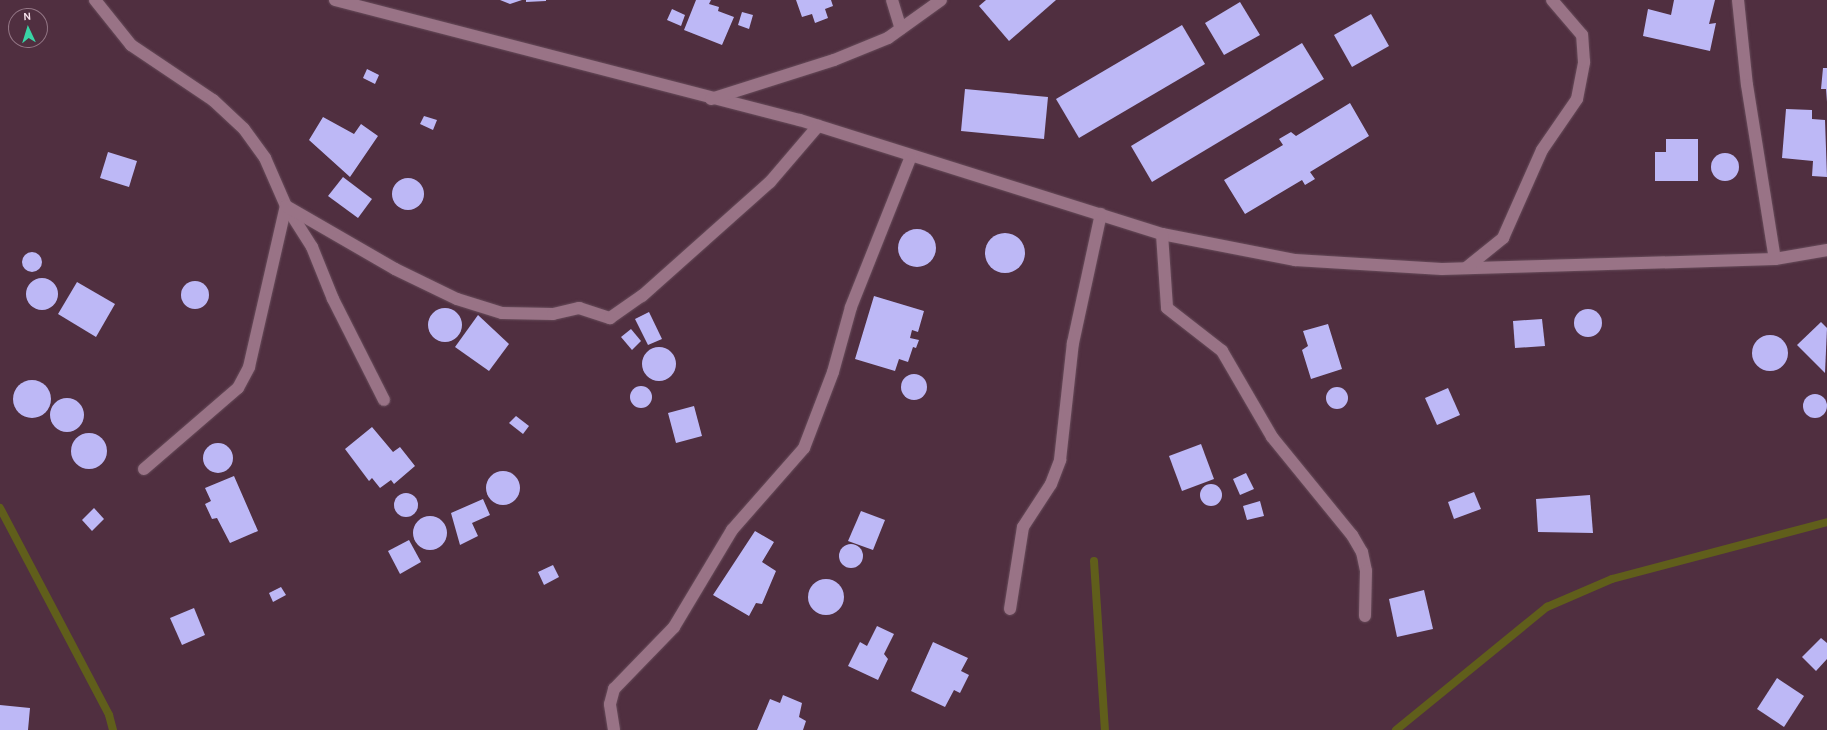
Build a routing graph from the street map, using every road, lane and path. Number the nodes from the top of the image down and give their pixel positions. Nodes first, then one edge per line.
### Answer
1 (95, 0) edge
2 (336, 0) edge
3 (892, 0) edge
4 (941, 0) edge
5 (1552, 0) edge
6 (1738, 0) edge
7 (902, 29) junction
8 (710, 99) junction
9 (818, 126) junction
10 (911, 156) junction
11 (286, 206) junction
12 (1100, 214) junction
13 (1162, 234) junction
14 (1827, 250) edge
15 (1775, 259) junction
16 (1466, 268) junction
17 (384, 400) dead end
18 (144, 469) dead end
19 (1010, 609) dead end
20 (1365, 616) dead end
21 (614, 730) edge

1 - 11 street
2 - 8 street
3 - 7 street
4 - 7 street
5 - 16 street
6 - 15 street
7 - 8 street
8 - 9 street
9 - 10 street
9 - 11 street
10 - 12 street
10 - 21 street
11 - 17 street
11 - 18 street
12 - 13 street
12 - 19 street
13 - 16 street
13 - 20 street
14 - 15 street
15 - 16 street

